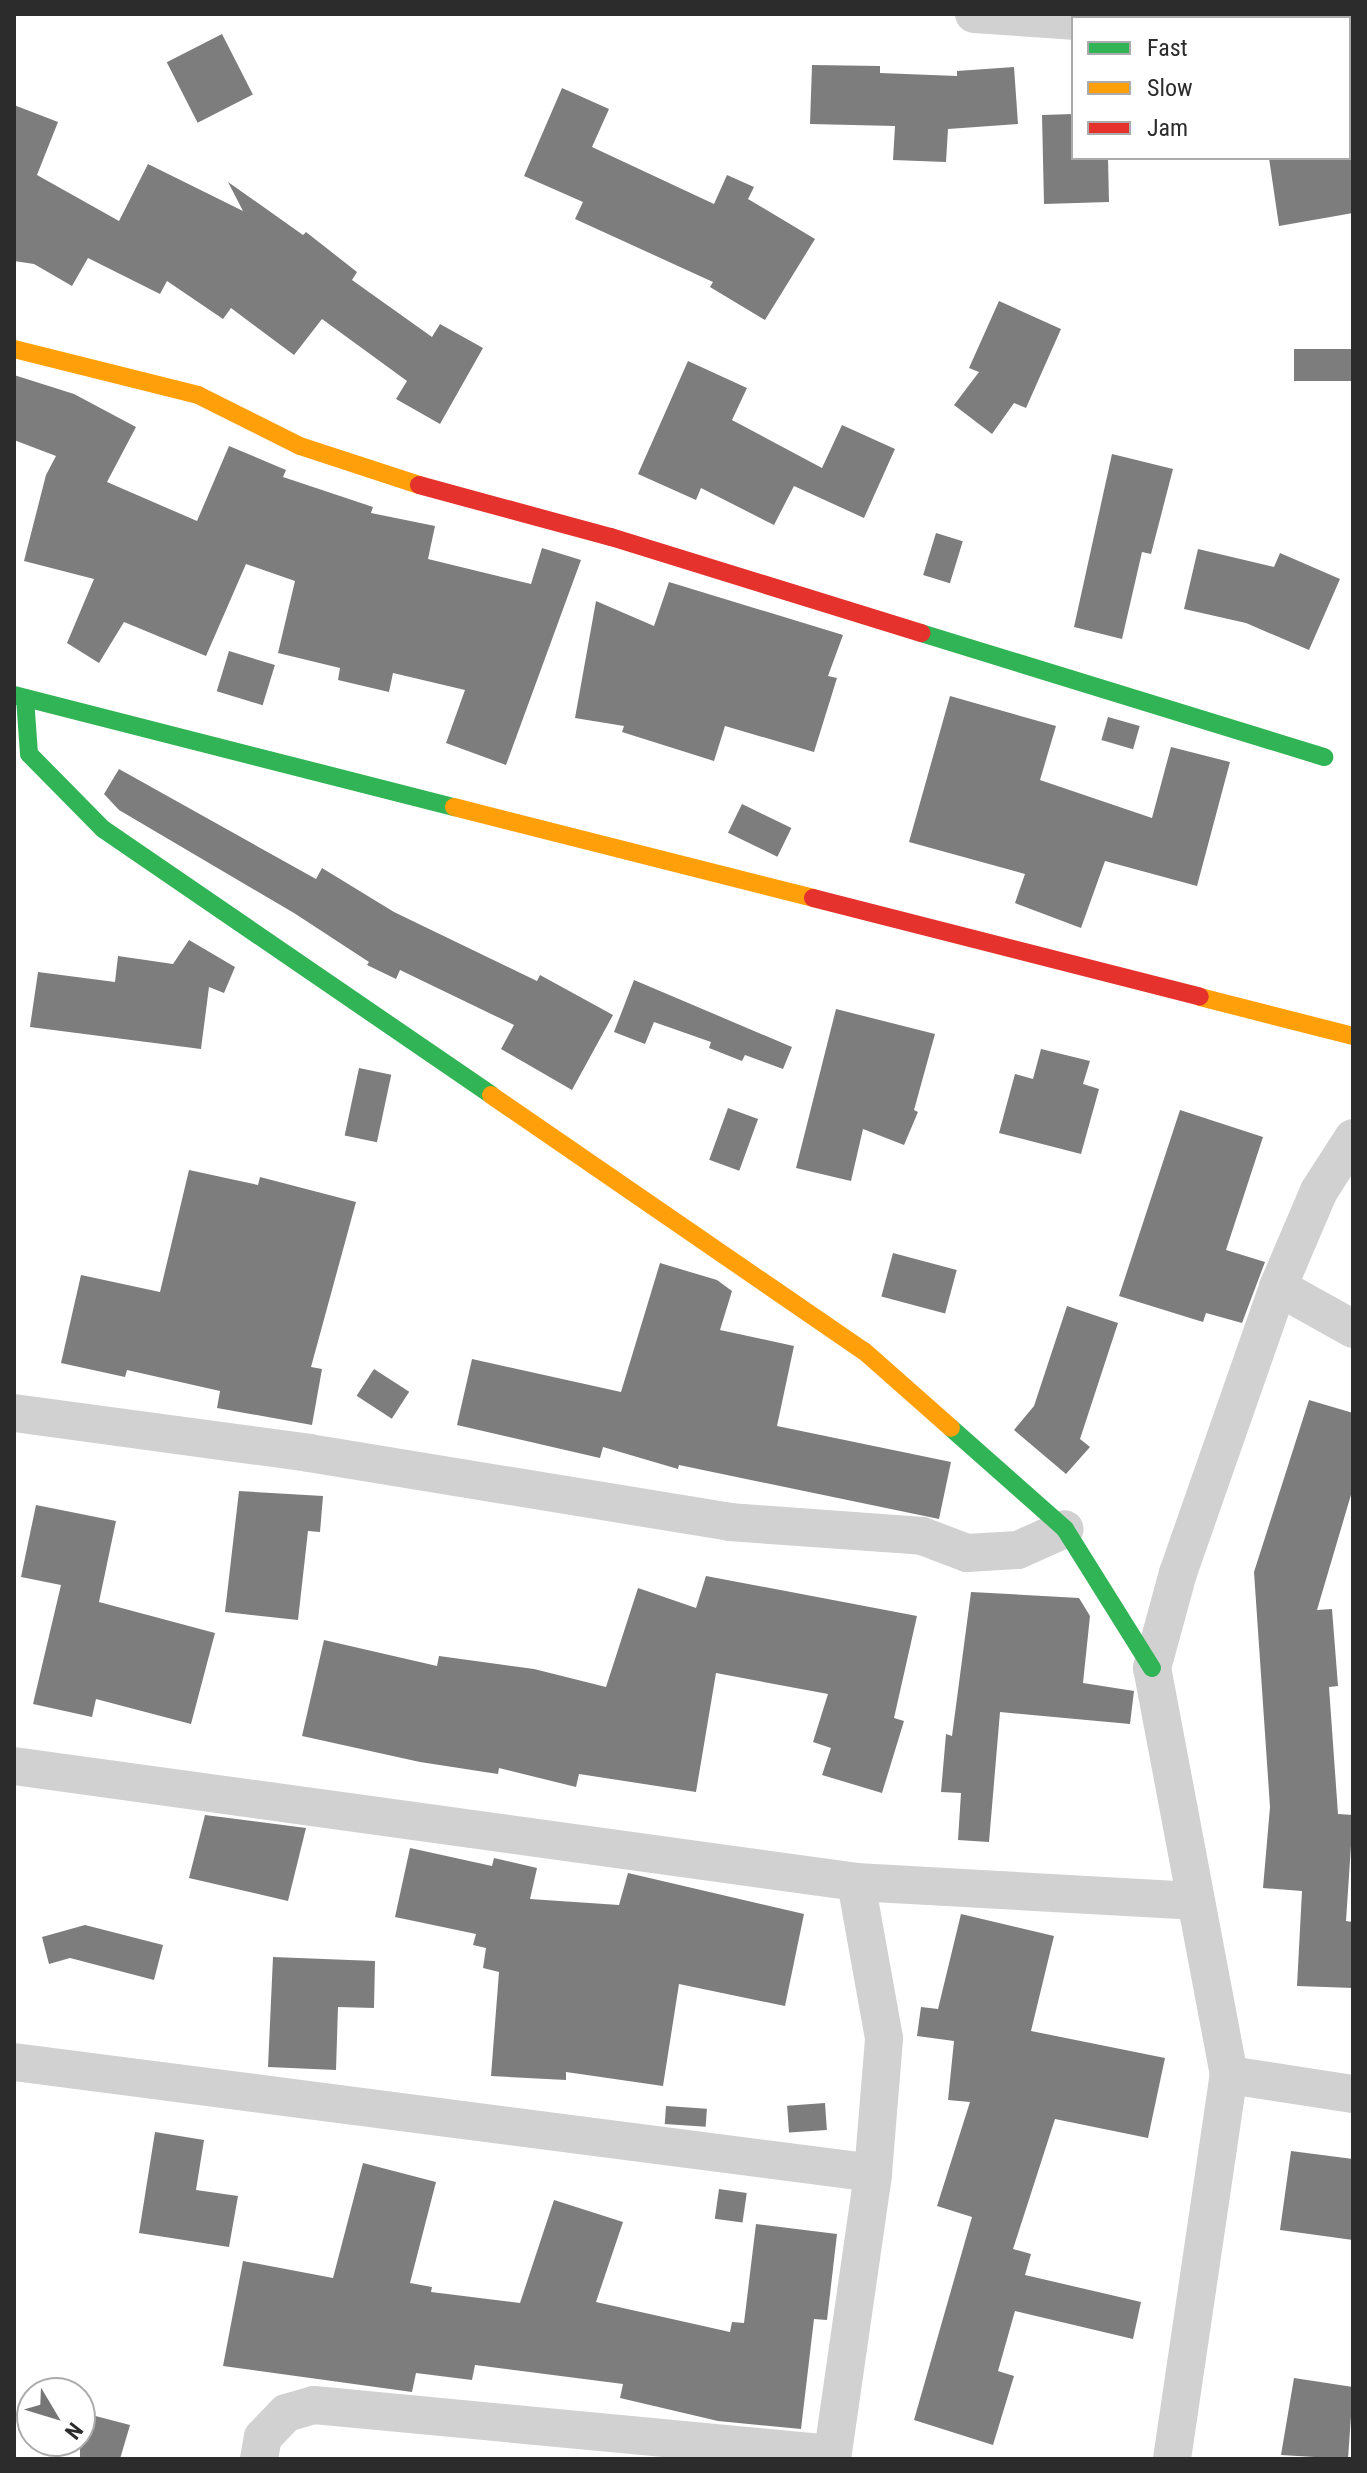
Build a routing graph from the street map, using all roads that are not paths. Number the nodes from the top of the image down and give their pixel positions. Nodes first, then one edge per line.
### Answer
1 (974, 14) edge
2 (1071, 21) edge
3 (14, 349) edge
4 (20, 696) edge
5 (1324, 757) dead end
6 (1353, 1036) edge
7 (1353, 1138) edge
8 (1278, 1287) junction
9 (1353, 1329) edge
10 (14, 1413) edge
11 (1065, 1529) junction
12 (1152, 1668) junction
13 (14, 1766) edge
14 (856, 1882) junction
15 (1193, 1901) junction
16 (14, 2062) edge
17 (1229, 2075) junction
18 (1353, 2094) edge
19 (873, 2173) junction
20 (832, 2457) edge
21 (259, 2459) edge
22 (1172, 2459) edge

1 - 2 street
3 - 5 street
4 - 6 street
4 - 11 street
7 - 8 street
8 - 9 street
8 - 12 street
10 - 11 street
11 - 12 street
12 - 15 street
13 - 14 street
14 - 15 street
14 - 19 street
15 - 17 street
16 - 19 street
17 - 18 street
17 - 22 street
19 - 20 street
20 - 21 street

